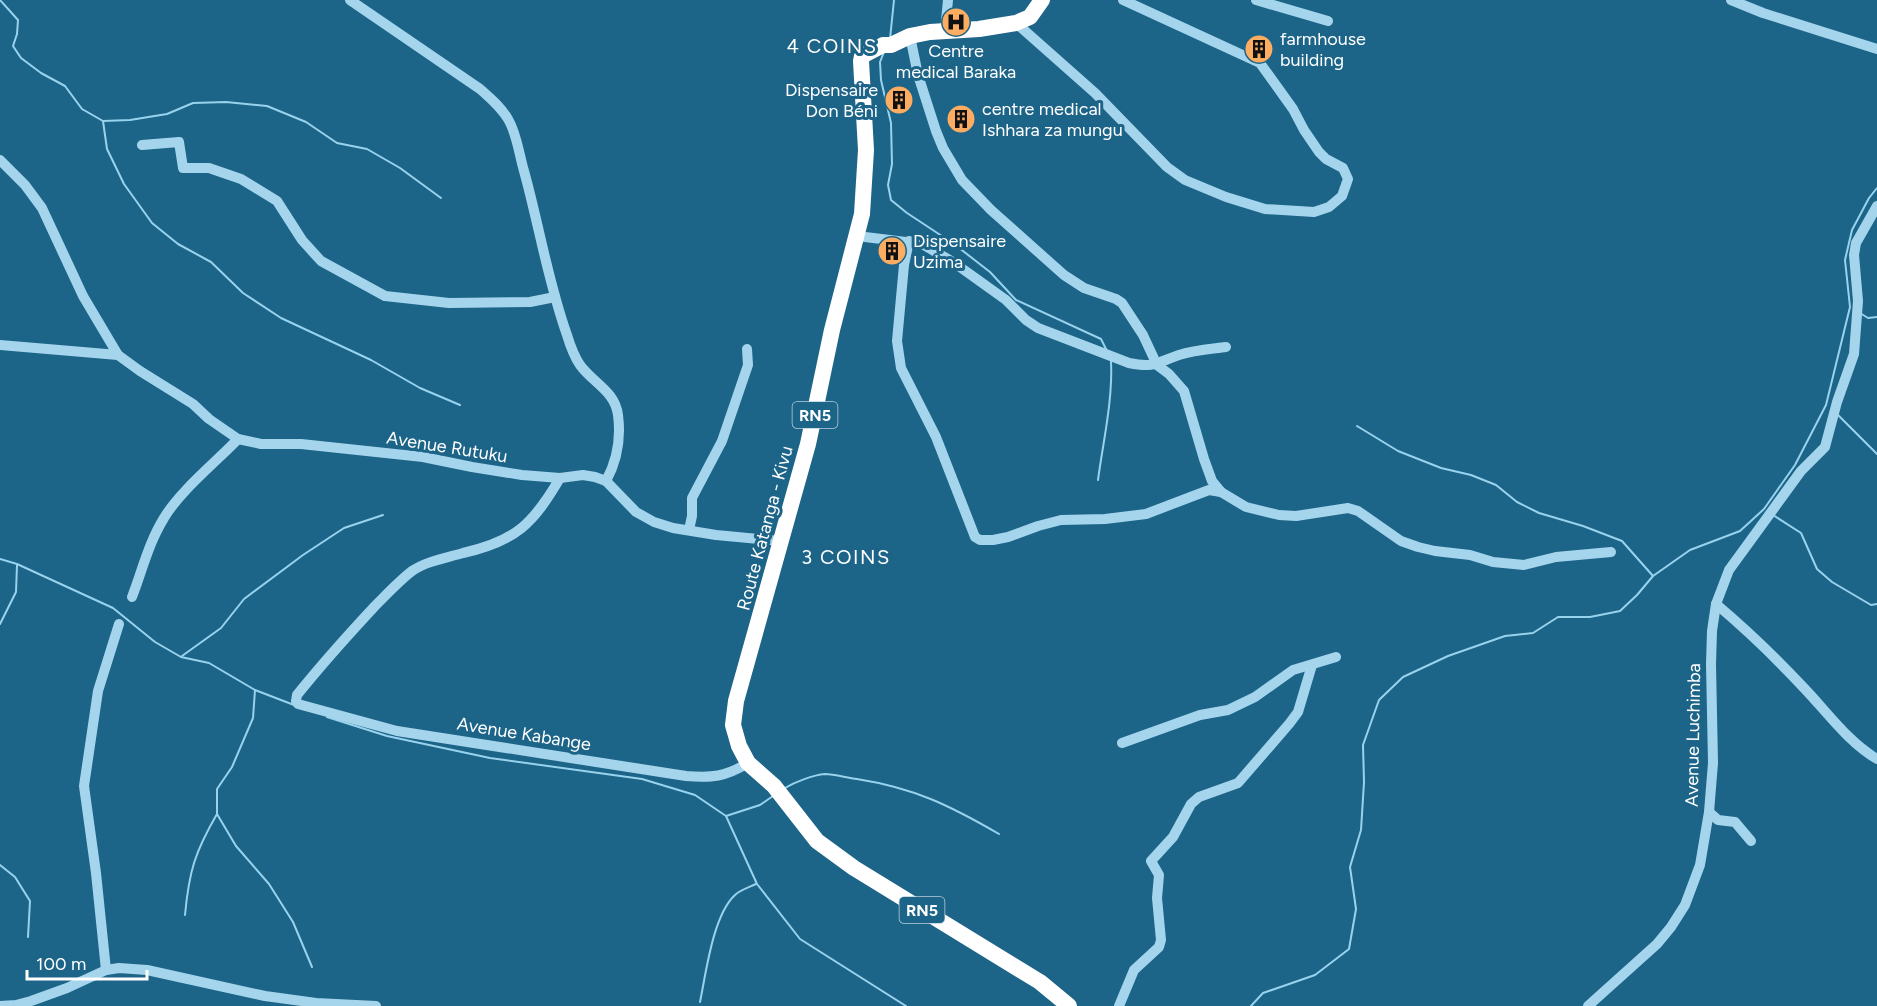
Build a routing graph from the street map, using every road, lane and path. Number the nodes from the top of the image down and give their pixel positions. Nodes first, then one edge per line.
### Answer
1 (350, 0) edge
2 (948, 0) edge
3 (1042, 0) edge
4 (1123, 0) edge
5 (1256, 0) edge
6 (1731, 0) edge
7 (1328, 21) dead end
8 (1016, 23) junction
9 (945, 31) junction
10 (910, 36) junction
11 (1877, 49) edge
12 (142, 145) dead end
13 (0, 160) edge
14 (1877, 206) edge
15 (857, 236) junction
16 (909, 241) junction
17 (555, 297) junction
18 (0, 345) edge
19 (1226, 347) dead end
20 (747, 349) dead end
21 (118, 355) junction
22 (1156, 365) junction
23 (238, 439) junction
24 (560, 478) junction
25 (606, 481) junction
26 (1221, 492) junction
27 (689, 530) junction
28 (780, 542) junction
29 (1611, 552) dead end
30 (132, 597) dead end
31 (1716, 604) junction
32 (119, 624) dead end
33 (1336, 657) dead end
34 (1312, 665) junction
35 (1122, 743) dead end
36 (1877, 759) edge
37 (748, 763) junction
38 (1709, 812) junction
39 (1751, 841) dead end
40 (106, 970) junction
41 (0, 1006) edge
42 (376, 1006) edge
43 (1069, 1006) edge
44 (1119, 1006) edge
45 (1588, 1006) edge

1 - 17 street
2 - 9 street
3 - 8 highway
4 - 8 street
5 - 7 street
6 - 11 street
8 - 9 highway, Route Katanga - Kivu / RN5
9 - 10 highway, Route Katanga - Kivu / RN5
10 - 15 highway, Route Katanga - Kivu / RN5
10 - 22 street
12 - 17 street
13 - 21 street
14 - 31 street, Avenue Luchimba
15 - 16 street
15 - 28 highway, Route Katanga - Kivu / RN5
16 - 22 street
16 - 26 street
17 - 25 street
18 - 21 street
19 - 22 street
20 - 27 street
21 - 23 street, Avenue Rutuku
22 - 26 street
23 - 24 street, Avenue Rutuku
23 - 30 street
24 - 25 street, Avenue Rutuku
24 - 37 street, Avenue Kabange
25 - 27 street
26 - 29 street
27 - 28 street
28 - 37 highway, Route Katanga - Kivu / RN5
31 - 36 street
31 - 38 street, Avenue Luchimba
32 - 40 street
33 - 34 street
34 - 35 street
34 - 44 street
37 - 43 highway, Route Katanga - Kivu / RN5
38 - 39 street
38 - 45 street, Avenue Luchimba
40 - 41 street
40 - 42 street

